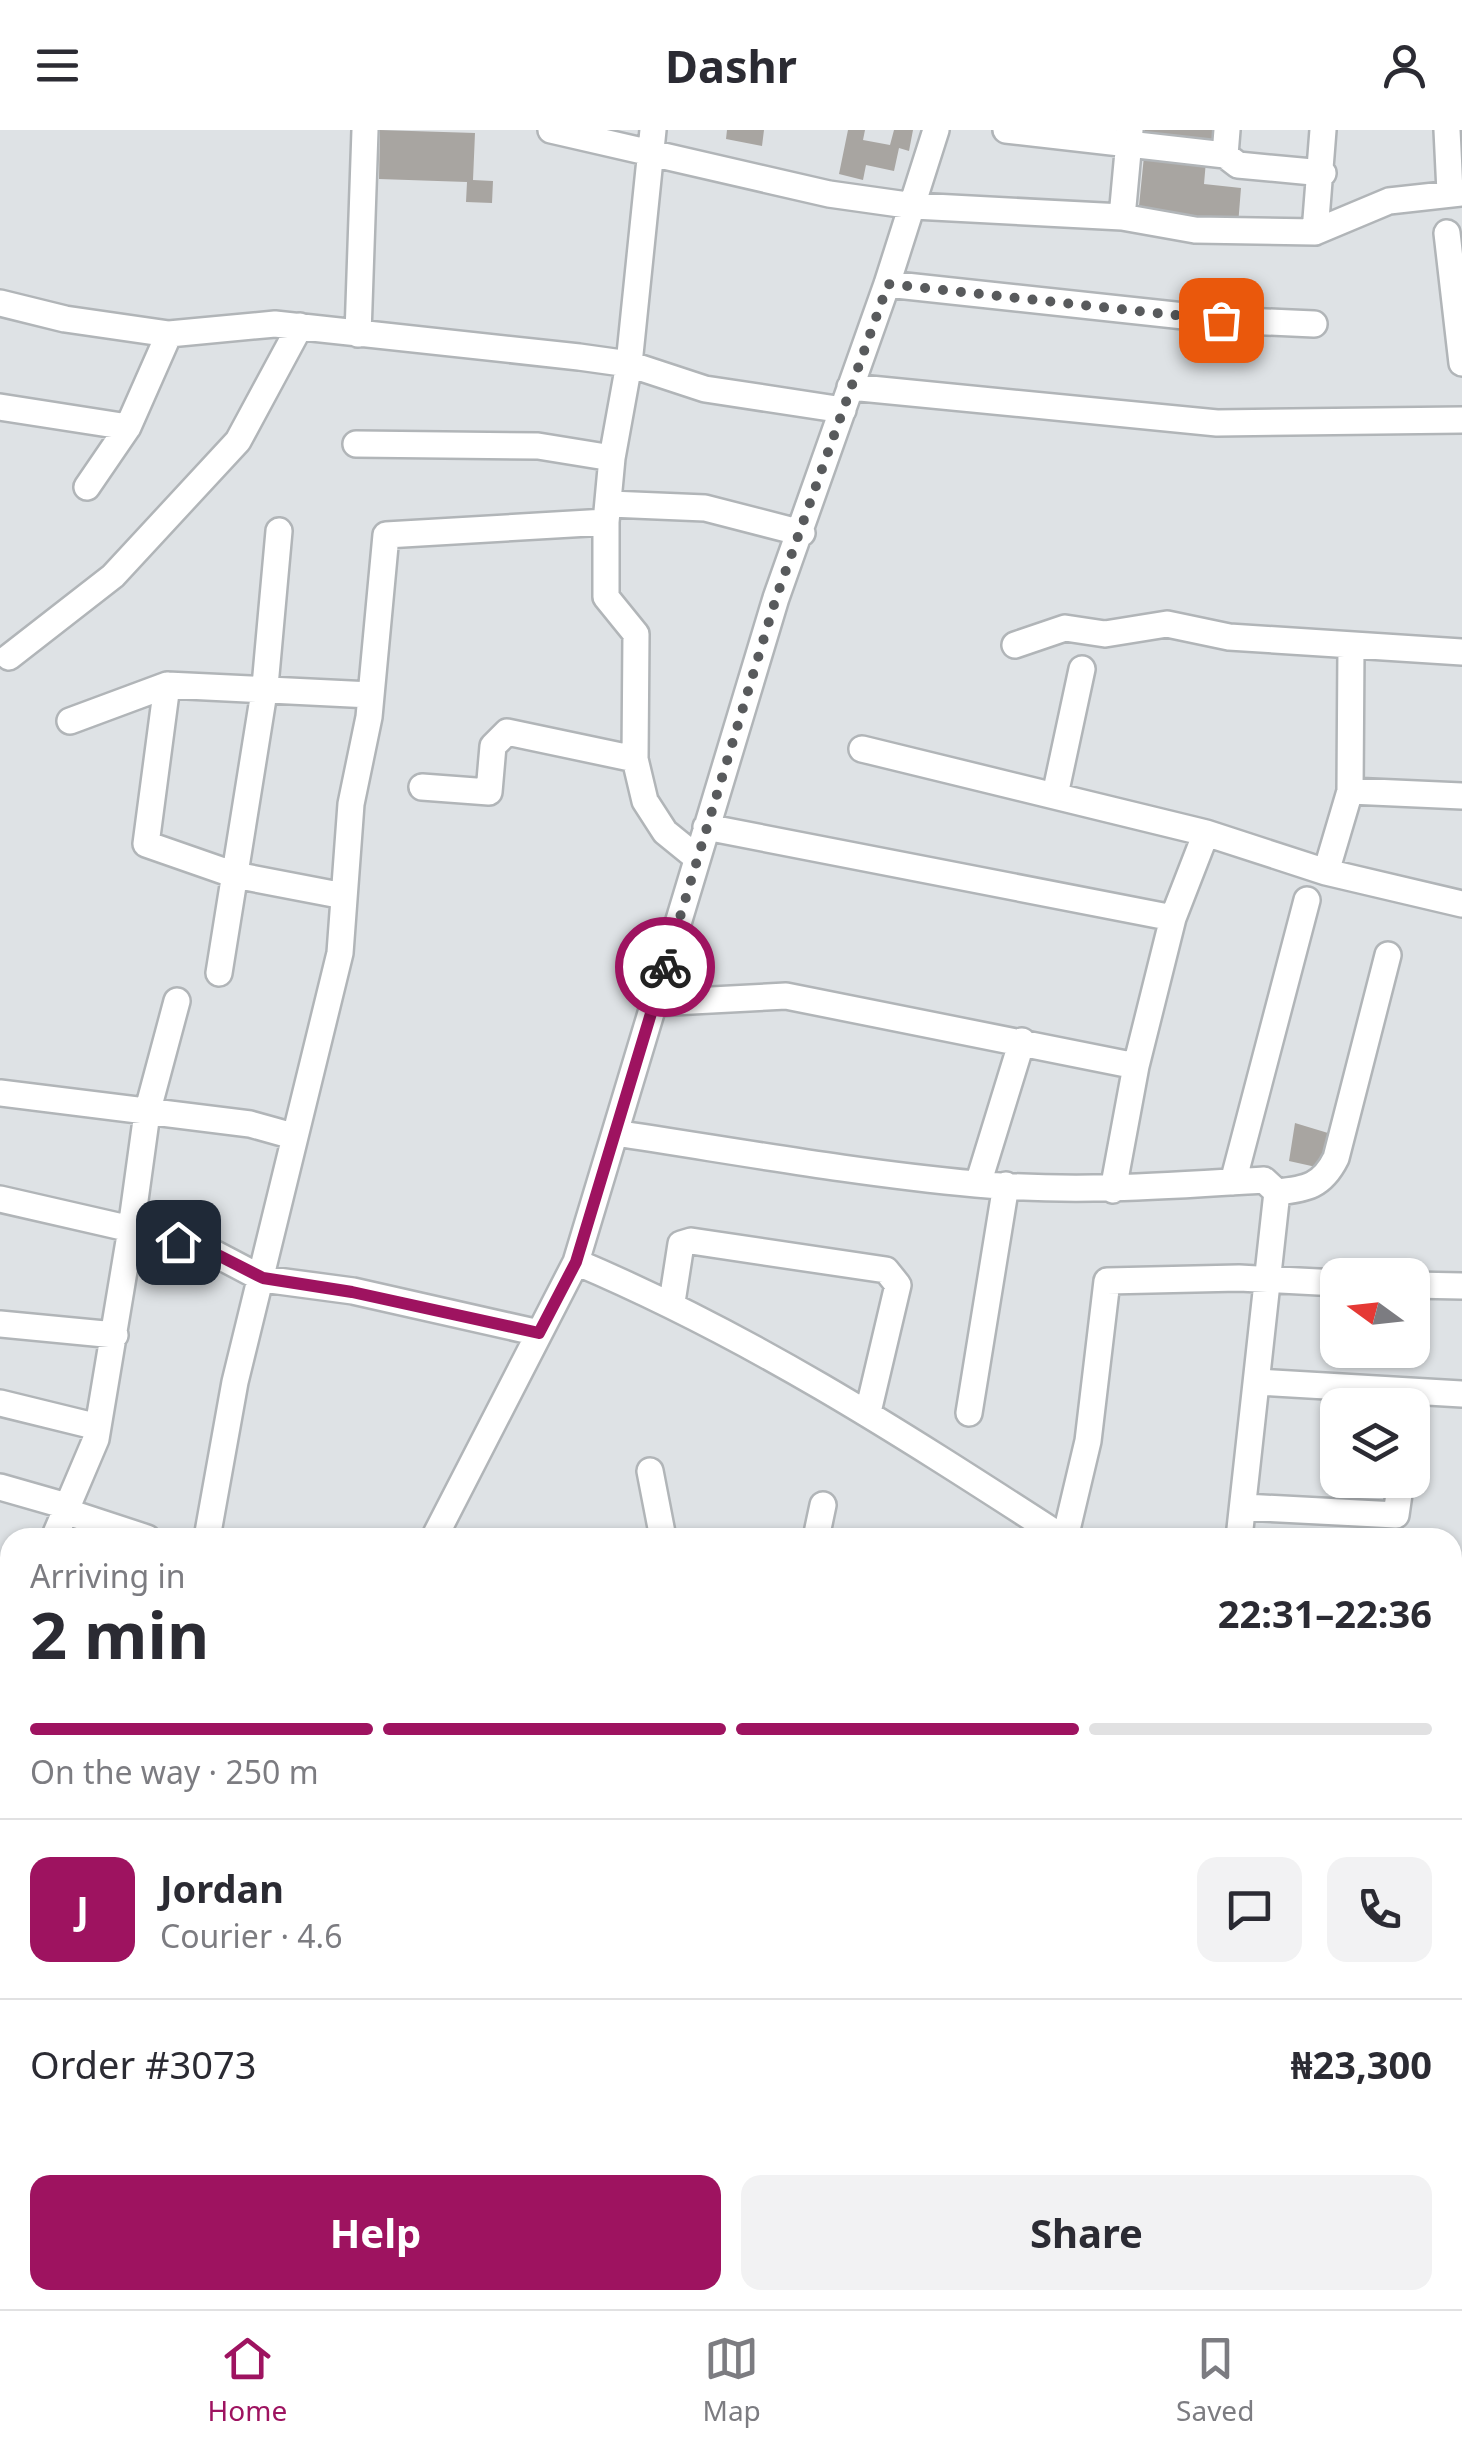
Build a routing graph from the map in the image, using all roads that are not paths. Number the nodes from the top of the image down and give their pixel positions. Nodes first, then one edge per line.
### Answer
1 (365, 130) edge
2 (551, 130) edge
3 (936, 130) edge
4 (1006, 130) edge
5 (1323, 130) edge
6 (1446, 130) edge
7 (1130, 138) edge
8 (651, 143) edge
9 (1226, 143) edge
10 (1323, 174) junction
11 (1456, 192) edge
12 (914, 206) junction
13 (1122, 217) junction
14 (1315, 232) junction
15 (1448, 234) dead end
16 (888, 284) junction
17 (0, 303) edge
18 (1314, 324) dead end
19 (300, 326) junction
20 (170, 334) junction
21 (358, 334) junction
22 (1462, 363) edge
23 (629, 364) junction
24 (846, 399) junction
25 (0, 407) edge
26 (1462, 420) edge
27 (128, 426) junction
28 (356, 444) dead end
29 (612, 458) junction
30 (87, 488) dead end
31 (608, 513) junction
32 (278, 531) dead end
33 (802, 533) junction
34 (1015, 646) dead end
35 (1351, 647) junction
36 (1462, 652) edge
37 (9, 657) dead end
38 (1082, 670) dead end
39 (168, 685) junction
40 (266, 686) junction
41 (371, 695) junction
42 (70, 721) dead end
43 (862, 749) dead end
44 (635, 759) junction
45 (422, 787) dead end
46 (1350, 792) junction
47 (1055, 795) junction
48 (1462, 796) edge
49 (706, 828) junction
50 (1206, 833) junction
51 (697, 858) junction
52 (1326, 872) junction
53 (235, 876) junction
54 (344, 896) junction
55 (1307, 900) dead end
56 (1462, 904) edge
57 (1173, 918) junction
58 (1388, 954) dead end
59 (219, 974) dead end
60 (177, 1001) dead end
61 (654, 1003) junction
62 (1022, 1042) junction
63 (1136, 1066) junction
64 (0, 1093) edge
65 (147, 1113) junction
66 (615, 1133) junction
67 (293, 1136) junction
68 (1234, 1182) junction
69 (978, 1184) junction
70 (1006, 1186) junction
71 (1113, 1190) junction
72 (1277, 1192) junction
73 (0, 1199) edge
74 (131, 1229) junction
75 (576, 1262) junction
76 (263, 1278) junction
77 (1269, 1280) junction
78 (1320, 1281) edge
79 (1430, 1285) edge
80 (1462, 1286) edge
81 (672, 1302) junction
82 (0, 1324) edge
83 (539, 1333) junction
84 (115, 1334) junction
85 (1258, 1382) junction
86 (1320, 1389) edge
87 (1462, 1394) edge
88 (1430, 1396) edge
89 (0, 1403) edge
90 (868, 1412) junction
91 (970, 1413) dead end
92 (98, 1426) junction
93 (650, 1471) dead end
94 (0, 1487) edge
95 (1399, 1498) edge
96 (823, 1505) dead end
97 (1244, 1507) junction
98 (68, 1510) junction
99 (1395, 1526) edge
100 (59, 1528) edge
101 (119, 1528) edge
102 (209, 1528) edge
103 (439, 1528) edge
104 (661, 1528) edge
105 (818, 1528) edge
106 (1043, 1528) edge
107 (1054, 1528) edge
108 (1241, 1528) edge

1 - 21 street
2 - 8 street
3 - 12 street
4 - 7 street
5 - 10 street
6 - 11 street
7 - 9 street
7 - 13 street
8 - 12 street
8 - 23 street
9 - 10 street
10 - 14 street
11 - 14 street
12 - 13 street
12 - 16 street
13 - 14 street
15 - 22 street
16 - 18 street
16 - 24 street
17 - 20 street
19 - 20 street
19 - 21 street
19 - 37 street
20 - 27 street
21 - 23 street
23 - 24 street
23 - 29 street
24 - 26 street
24 - 33 street
25 - 27 street
27 - 30 street
28 - 29 street
29 - 31 street
31 - 33 street
31 - 41 street
31 - 44 street
32 - 40 street
33 - 49 street
34 - 35 street
35 - 36 street
35 - 46 street
38 - 47 street
39 - 40 street
39 - 42 street
39 - 53 street
40 - 41 street
40 - 53 street
41 - 54 street
43 - 47 street
44 - 45 street
44 - 51 street
46 - 48 street
46 - 52 street
47 - 50 street
49 - 51 street
49 - 57 street
50 - 52 street
50 - 57 street
51 - 61 street
52 - 56 street
53 - 54 street
53 - 59 street
54 - 67 street
55 - 68 street
57 - 63 street
58 - 72 street
60 - 65 street
61 - 62 street
61 - 66 street
62 - 63 street
62 - 69 street
63 - 71 street
64 - 65 street
65 - 67 street
65 - 74 street
66 - 69 street
66 - 75 street
67 - 76 street
68 - 71 street
68 - 72 street
69 - 70 street
70 - 71 street
70 - 91 street
72 - 77 street
73 - 74 street
74 - 76 street
74 - 84 street
75 - 81 street
75 - 83 street
76 - 83 street
76 - 102 street
77 - 78 street
77 - 85 street
77 - 107 street
79 - 80 street
81 - 90 street
81 - 90 street
82 - 84 street
83 - 103 street
84 - 92 street
85 - 86 street
85 - 97 street
87 - 88 street
89 - 92 street
90 - 106 street
92 - 98 street
93 - 104 street
94 - 98 street
95 - 99 street
96 - 105 street
97 - 99 street
97 - 108 street
98 - 100 street
98 - 101 street

